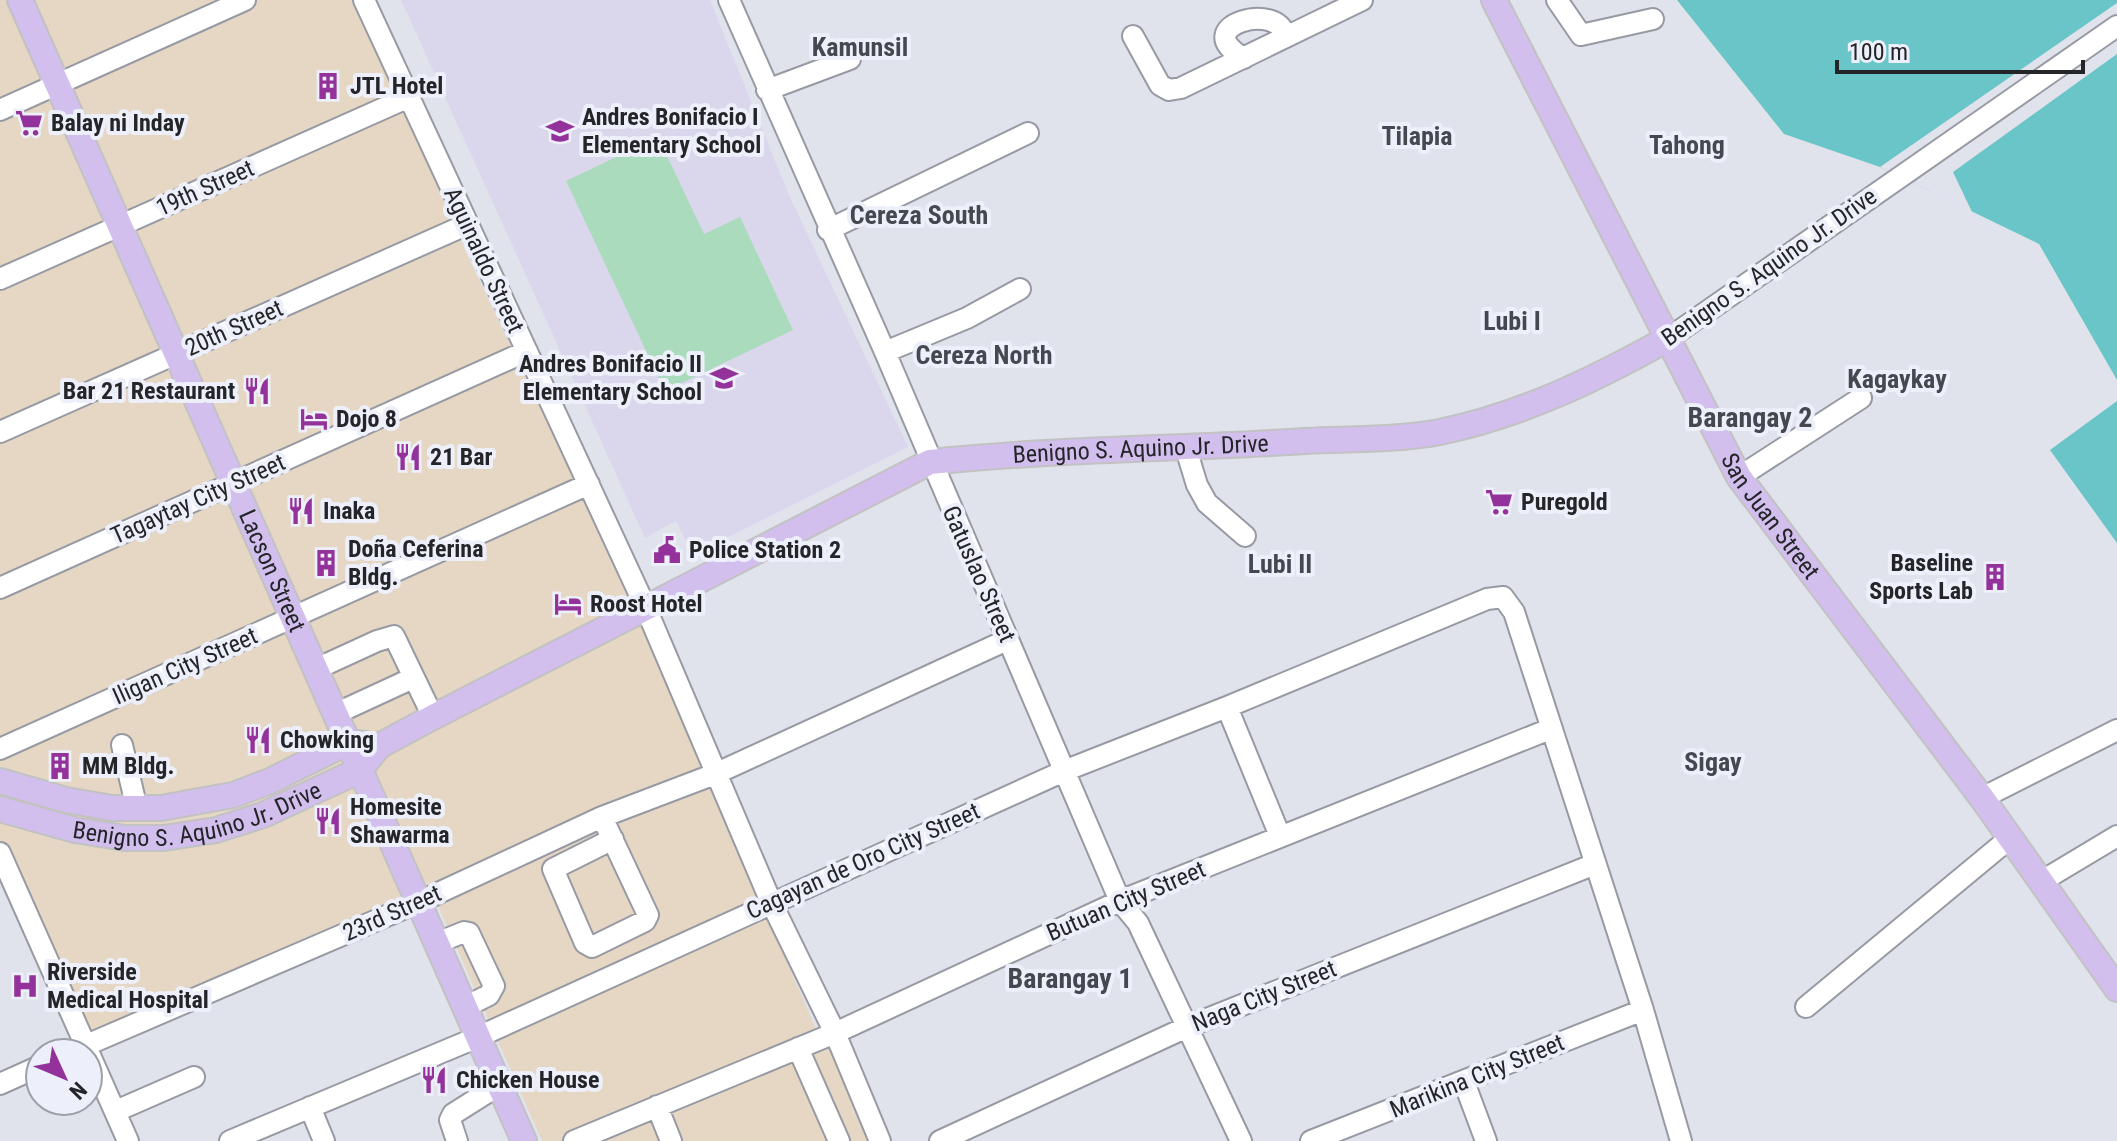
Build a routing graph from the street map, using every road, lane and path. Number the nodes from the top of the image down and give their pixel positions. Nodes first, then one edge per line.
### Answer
1 (20, 0) edge
2 (245, 0) edge
3 (364, 0) edge
4 (729, 0) edge
5 (1362, 0) edge
6 (1495, 0) edge
7 (1557, 0) edge
8 (1653, 19) dead end
9 (2117, 26) edge
10 (1133, 36) dead end
11 (1285, 37) junction
12 (1244, 58) junction
13 (850, 59) dead end
14 (57, 84) junction
15 (767, 90) junction
16 (409, 97) junction
17 (0, 110) edge
18 (1028, 133) dead end
19 (468, 224) junction
20 (120, 226) junction
21 (828, 230) junction
22 (0, 279) edge
23 (1020, 289) dead end
24 (1669, 338) junction
25 (527, 351) junction
26 (885, 352) junction
27 (176, 354) junction
28 (1861, 398) dead end
29 (0, 432) edge
30 (1186, 449) junction
31 (930, 462) junction
32 (1739, 477) junction
33 (233, 483) junction
34 (589, 484) junction
35 (1245, 536) dead end
36 (0, 588) edge
37 (645, 606) junction
38 (293, 618) junction
39 (1007, 640) junction
40 (316, 669) junction
41 (413, 678) junction
42 (1227, 707) junction
43 (335, 714) junction
44 (433, 717) junction
45 (1550, 729) junction
46 (2117, 730) edge
47 (348, 742) junction
48 (122, 745) dead end
49 (379, 746) junction
50 (0, 749) edge
51 (360, 770) junction
52 (1064, 771) junction
53 (715, 774) junction
54 (0, 781) edge
55 (1982, 798) junction
56 (0, 809) edge
57 (137, 809) junction
58 (602, 817) junction
59 (1280, 836) junction
60 (2117, 836) edge
61 (2010, 838) junction
62 (613, 839) junction
63 (0, 853) edge
64 (1595, 864) junction
65 (2042, 881) junction
66 (1120, 901) junction
67 (419, 902) junction
68 (771, 902) junction
69 (437, 943) junction
70 (2117, 989) edge
71 (465, 1007) junction
72 (1806, 1007) dead end
73 (1643, 1010) junction
74 (1187, 1027) junction
75 (835, 1033) junction
76 (72, 1037) edge
77 (104, 1037) edge
78 (478, 1037) junction
79 (798, 1048) junction
80 (24, 1073) edge
81 (194, 1077) dead end
82 (1464, 1082) junction
83 (0, 1084) edge
84 (499, 1085) junction
85 (104, 1092) edge
86 (657, 1106) junction
87 (310, 1107) junction
88 (116, 1111) junction
89 (521, 1140) edge
90 (128, 1141) edge
91 (230, 1141) edge
92 (324, 1141) edge
93 (457, 1141) edge
94 (574, 1141) edge
95 (671, 1141) edge
96 (839, 1141) edge
97 (880, 1141) edge
98 (940, 1141) edge
99 (1241, 1141) edge
100 (1311, 1141) edge
101 (1486, 1141) edge
102 (1681, 1141) edge

1 - 14 main road, Lacson Street
2 - 14 street
3 - 16 street, Aguinaldo Street
4 - 15 street, Gatuslao Street
5 - 11 street
6 - 24 main road, San Juan Street
7 - 8 street
9 - 24 street, Benigno S. Aquino Jr. Drive
10 - 12 street
11 - 12 street
11 - 12 street
13 - 15 street
14 - 17 street
14 - 20 main road, Lacson Street
15 - 21 street, Gatuslao Street
16 - 19 street, Aguinaldo Street
16 - 20 street, 19th Street
18 - 21 street
19 - 25 street, Aguinaldo Street
19 - 27 street, 20th Street
20 - 22 street, 19th Street
20 - 27 main road, Lacson Street
21 - 26 street, Gatuslao Street
23 - 26 street
24 - 30 main road, Benigno S. Aquino Jr. Drive
24 - 32 main road, San Juan Street
25 - 33 street, Tagaytay City Street
25 - 34 street, Aguinaldo Street
26 - 31 street, Gatuslao Street
27 - 29 street, 20th Street
27 - 33 main road, Lacson Street
28 - 32 street
30 - 31 main road, Benigno S. Aquino Jr. Drive
30 - 35 street
31 - 37 main road, Benigno S. Aquino Jr. Drive
31 - 39 street, Gatuslao Street
32 - 55 main road, San Juan Street
33 - 36 street, Tagaytay City Street
33 - 38 main road, Lacson Street
34 - 37 street, Aguinaldo Street
34 - 38 street, Iligan City Street
37 - 44 main road, Benigno S. Aquino Jr. Drive
37 - 53 street, Aguinaldo Street
38 - 40 main road, Lacson Street
38 - 50 street, Iligan City Street
39 - 52 street, Gatuslao Street
39 - 53 street, 23rd Street
40 - 41 street
40 - 43 main road, Lacson Street
41 - 43 street
41 - 44 street
42 - 45 street, Cagayan de Oro City Street
42 - 52 street, Cagayan de Oro City Street
42 - 59 street
43 - 47 main road, Lacson Street
44 - 49 main road, Benigno S. Aquino Jr. Drive
45 - 59 street, Butuan City Street
45 - 64 street
46 - 55 street
47 - 49 main road
47 - 51 main road, Lacson Street
47 - 57 main road, Benigno S. Aquino Jr. Drive
48 - 57 street
49 - 51 main road, Benigno S. Aquino Jr. Drive
51 - 56 main road, Benigno S. Aquino Jr. Drive
51 - 67 main road, Lacson Street
52 - 66 street, Gatuslao Street
52 - 68 street, Cagayan de Oro City Street
53 - 58 street, 23rd Street
53 - 68 street, Aguinaldo Street
54 - 57 main road, Benigno S. Aquino Jr. Drive
55 - 61 main road, San Juan Street
58 - 62 street
58 - 67 street, 23rd Street
59 - 66 street, Butuan City Street
60 - 65 street
61 - 65 main road, San Juan Street
61 - 72 street
62 - 62 street
63 - 76 street
64 - 73 street
64 - 74 street, Naga City Street
65 - 70 main road, San Juan Street
66 - 74 street, Gatuslao Street
66 - 75 street, Butuan City Street
67 - 69 main road, Lacson Street
67 - 77 street, 23rd Street
68 - 75 street, Aguinaldo Street
68 - 78 street, Cagayan de Oro City Street
69 - 71 main road, Lacson Street
69 - 71 street
71 - 78 main road, Lacson Street
73 - 82 street, Marikina City Street
73 - 102 street
74 - 98 street, Naga City Street
74 - 99 street, Gatuslao Street
75 - 79 street, Butuan City Street
75 - 97 street, Aguinaldo Street
78 - 84 main road, Lacson Street
78 - 87 street, Cagayan de Oro City Street
79 - 86 street, Butuan City Street
79 - 96 street
80 - 83 street
81 - 88 street
82 - 100 street, Marikina City Street
82 - 101 street
84 - 89 main road, Lacson Street
84 - 93 street
85 - 88 street
86 - 94 street, Butuan City Street
86 - 95 street
87 - 91 street, Cagayan de Oro City Street
87 - 92 street
88 - 90 street

